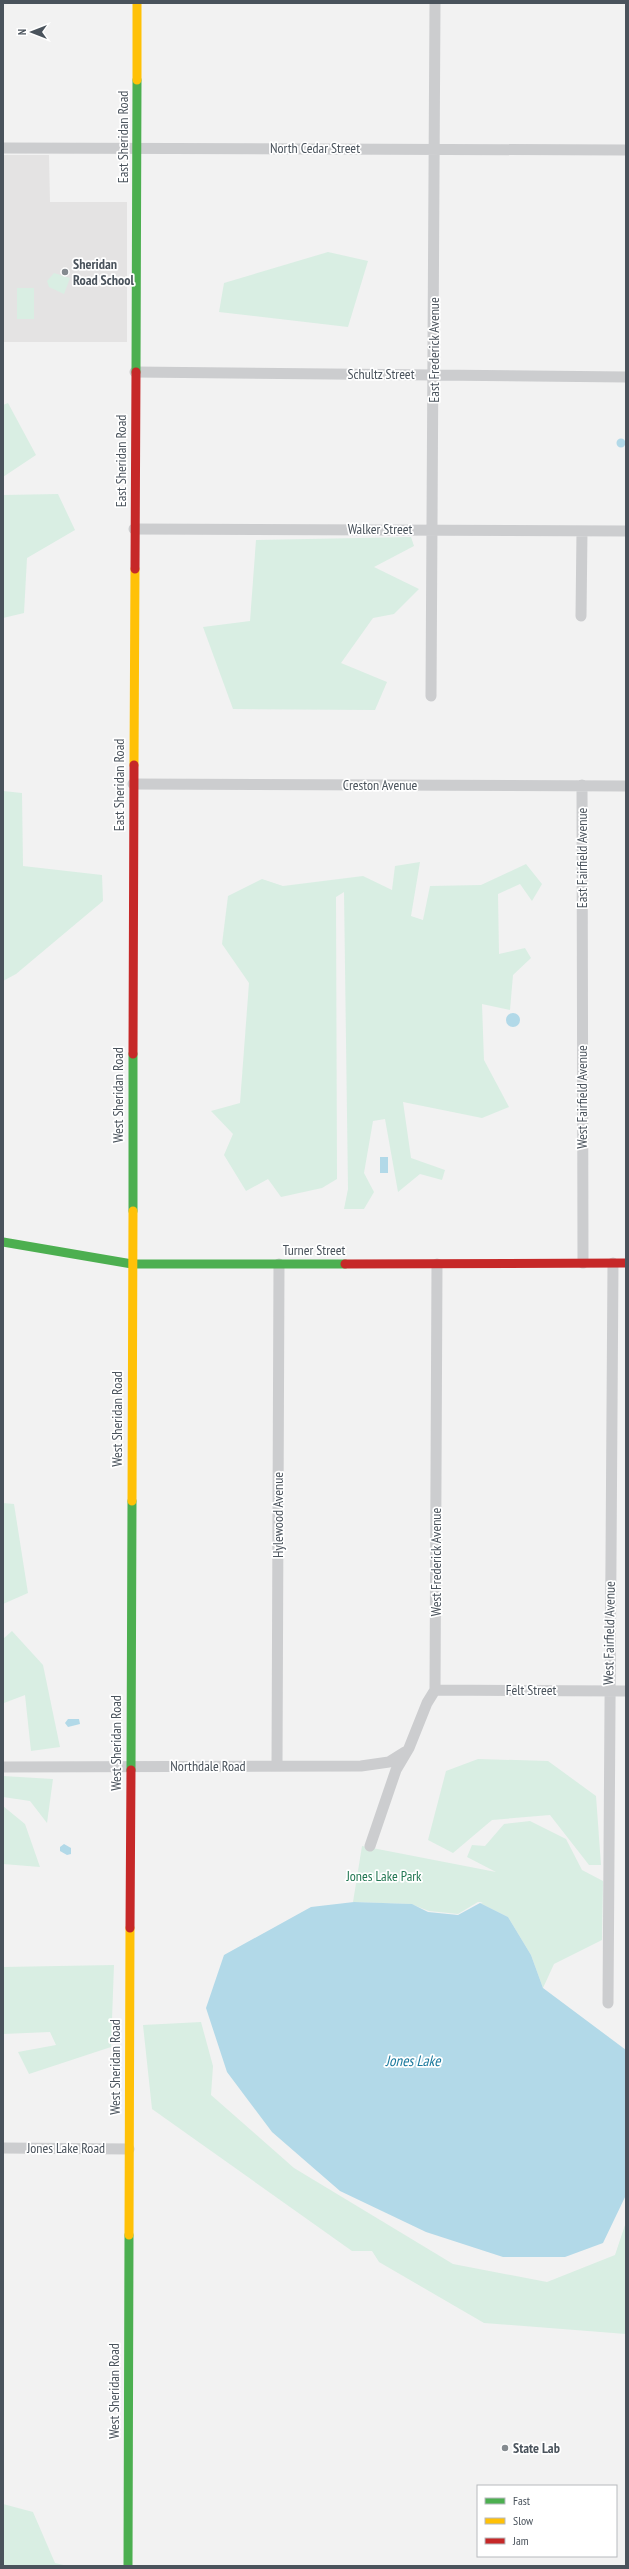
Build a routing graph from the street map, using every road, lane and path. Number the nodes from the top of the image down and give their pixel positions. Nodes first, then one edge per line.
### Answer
1 (137, 3) edge
2 (435, 3) edge
3 (3, 148) edge
4 (136, 148) junction
5 (434, 148) junction
6 (626, 150) edge
7 (135, 372) junction
8 (434, 374) junction
9 (626, 378) edge
10 (134, 529) junction
11 (433, 530) junction
12 (582, 530) junction
13 (626, 531) edge
14 (581, 616) dead end
15 (431, 696) dead end
16 (133, 784) junction
17 (582, 785) junction
18 (626, 786) edge
19 (132, 920) joint
20 (582, 931) joint
21 (3, 1242) edge
22 (582, 1263) junction
23 (626, 1263) edge
24 (132, 1264) junction
25 (279, 1264) junction
26 (437, 1264) junction
27 (613, 1264) junction
28 (435, 1690) junction
29 (608, 1691) junction
30 (626, 1691) edge
31 (409, 1748) junction
32 (130, 1766) junction
33 (277, 1766) junction
34 (3, 1767) edge
35 (370, 1846) dead end
36 (608, 2003) dead end
37 (3, 2148) edge
38 (129, 2149) junction
39 (128, 2566) edge

1 - 4 street, East Sheridan Road
2 - 5 street, East Frederick Avenue
3 - 4 street, North Cedar Street
4 - 5 street, North Cedar Street
4 - 7 street, East Sheridan Road
5 - 6 street, North Cedar Street
5 - 8 street, East Frederick Avenue
7 - 8 street, Schultz Street
7 - 10 street, East Sheridan Road
8 - 9 street, Schultz Street
8 - 11 street, East Frederick Avenue
10 - 11 street, Walker Street
10 - 16 street, East Sheridan Road
11 - 12 street, Walker Street
11 - 15 street, East Frederick Avenue
12 - 13 street, Walker Street
12 - 14 street
16 - 17 street, Creston Avenue
16 - 19 street, East Sheridan Road
17 - 18 street, Creston Avenue
17 - 20 street, East Fairfield Avenue
19 - 24 street, West Sheridan Road
20 - 22 street, West Fairfield Avenue
21 - 24 street, Turner Street
22 - 26 street, Turner Street
22 - 27 street, Turner Street
23 - 27 street, Turner Street
24 - 25 street, Turner Street
24 - 32 street, West Sheridan Road
25 - 26 street, Turner Street
25 - 33 street, Hylewood Avenue
26 - 28 street, West Frederick Avenue
27 - 29 street, West Fairfield Avenue
28 - 29 street, Felt Street
28 - 31 street, West Frederick Avenue
29 - 30 street, Felt Street
29 - 36 street, West Fairfield Avenue
31 - 33 street, Northdale Road
31 - 35 street, West Frederick Avenue
32 - 33 street, Northdale Road
32 - 34 street, Northdale Road
32 - 38 street, West Sheridan Road
37 - 38 street, Jones Lake Road
38 - 39 street, West Sheridan Road

